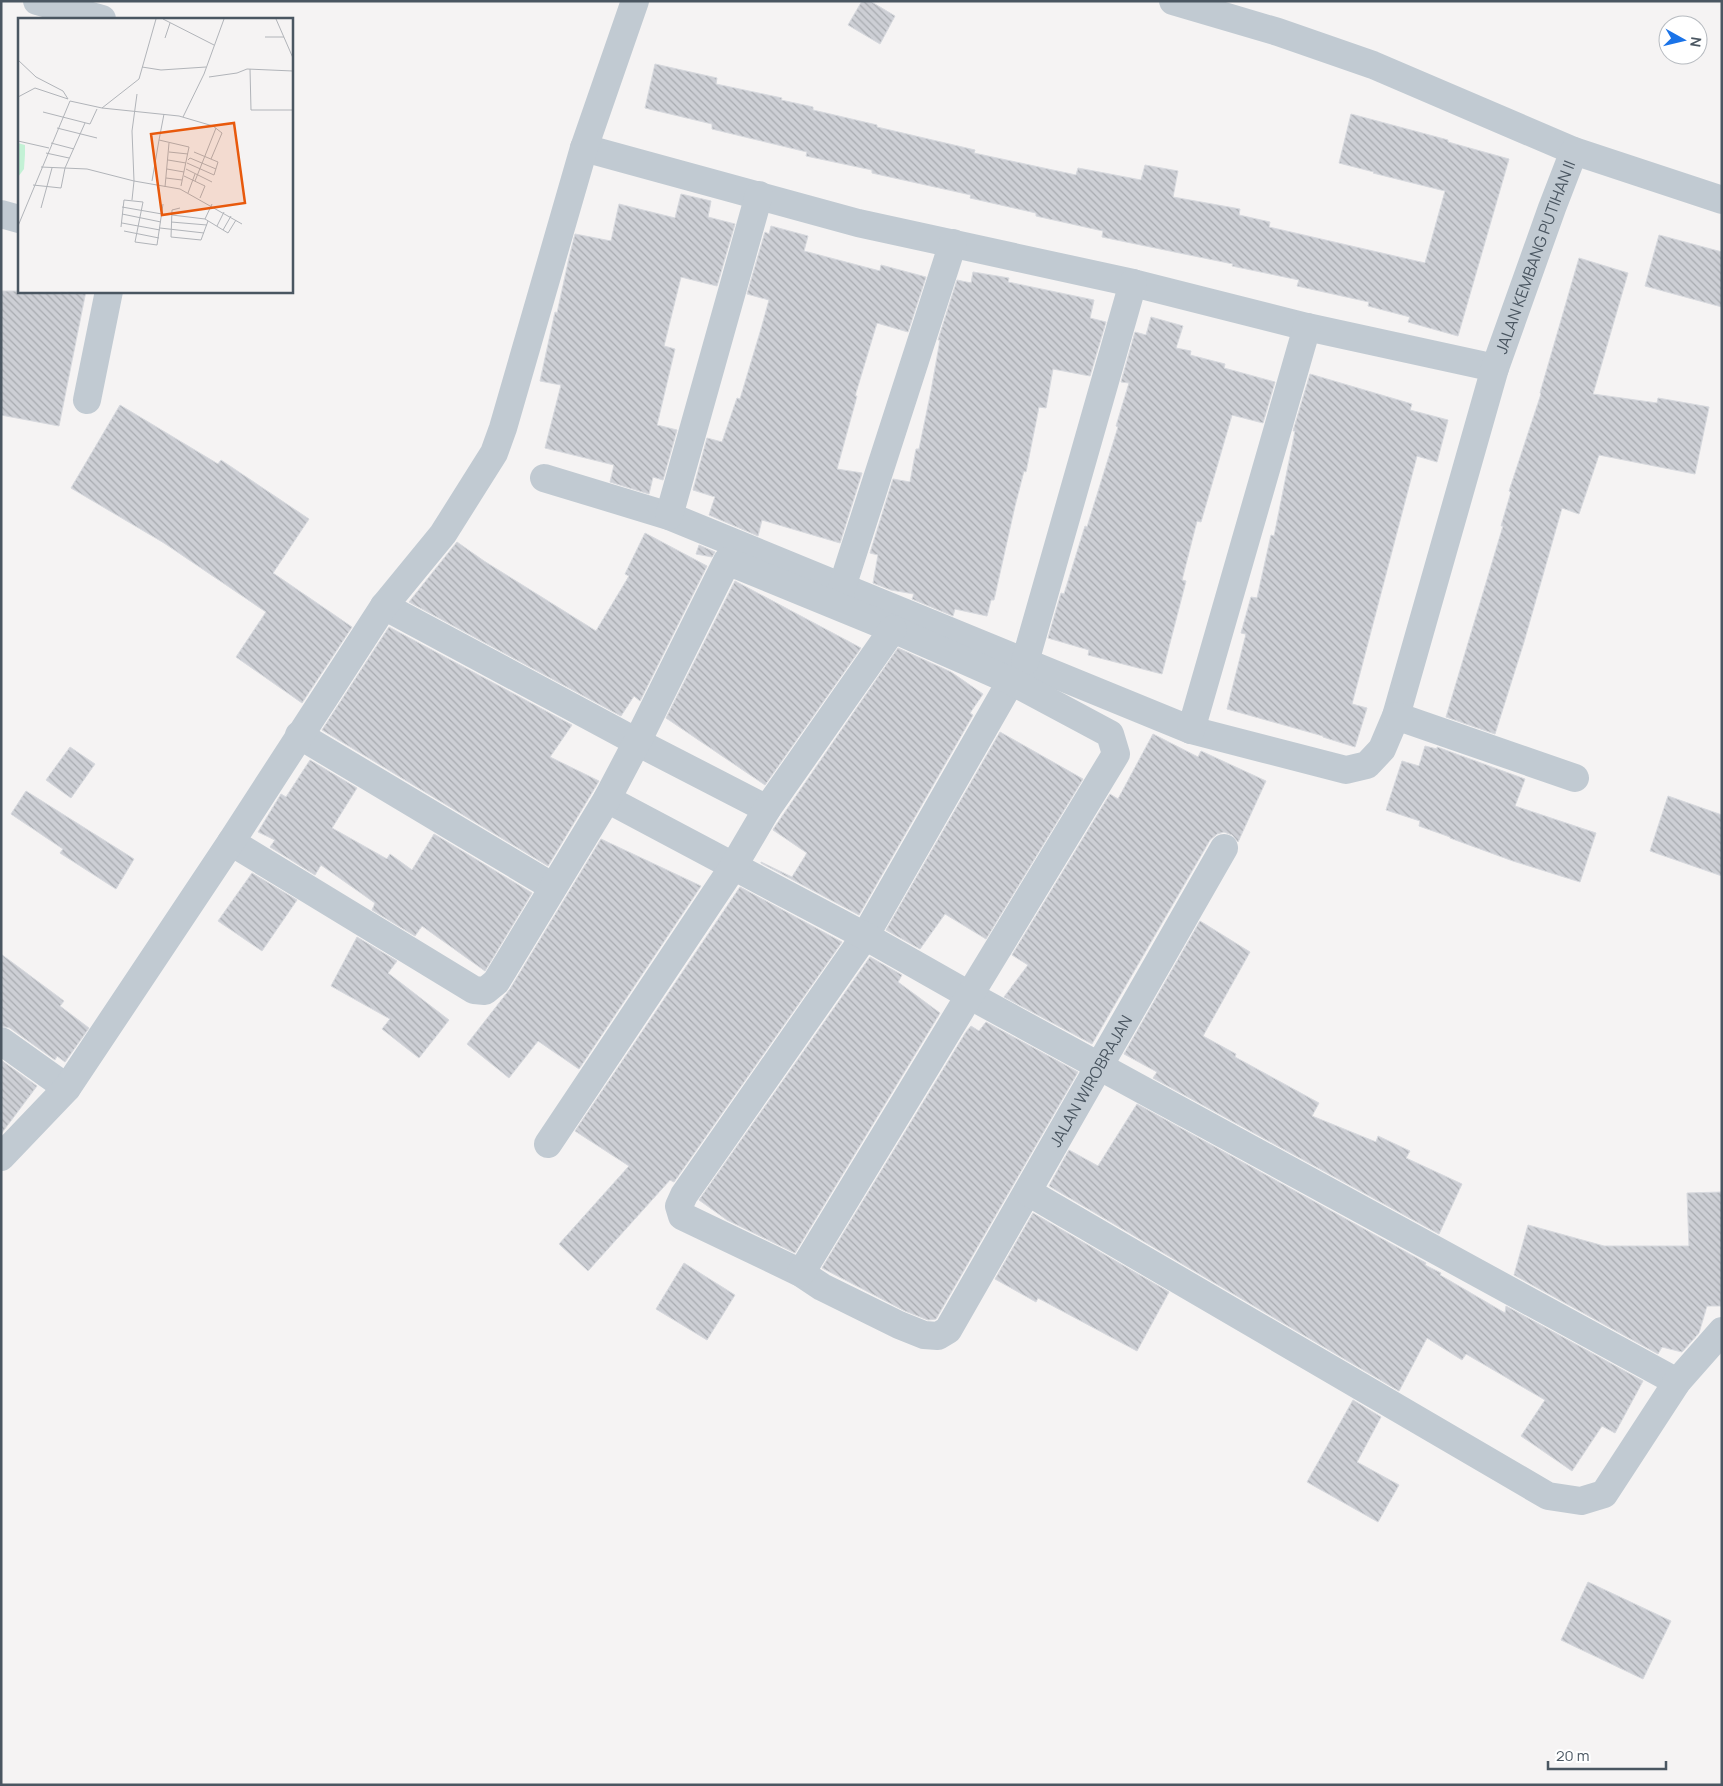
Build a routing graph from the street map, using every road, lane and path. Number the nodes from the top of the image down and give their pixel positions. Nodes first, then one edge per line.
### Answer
1 (37, 1) edge
2 (635, 1) edge
3 (1172, 1) edge
4 (98, 18) edge
5 (584, 148) junction
6 (1574, 151) junction
7 (759, 195) junction
8 (1722, 200) edge
9 (1, 214) edge
10 (18, 219) edge
11 (953, 243) junction
12 (1133, 283) junction
13 (109, 292) edge
14 (1307, 327) junction
15 (1495, 368) junction
16 (87, 400) dead end
17 (544, 478) dead end
18 (669, 516) junction
19 (842, 587) junction
20 (384, 606) junction
21 (893, 629) junction
22 (1018, 671) junction
23 (1396, 716) junction
24 (1191, 730) junction
25 (299, 735) junction
26 (637, 742) junction
27 (1575, 778) dead end
28 (607, 799) junction
29 (767, 809) junction
30 (231, 842) junction
31 (1224, 848) dead end
32 (733, 867) junction
33 (554, 887) junction
34 (865, 936) junction
35 (969, 995) junction
36 (1, 1041) edge
37 (1101, 1066) junction
38 (67, 1088) junction
39 (548, 1144) dead end
40 (1, 1157) edge
41 (1028, 1192) junction
42 (801, 1273) junction
43 (1722, 1331) edge
44 (1677, 1382) junction

1 - 4 street
2 - 5 street
3 - 6 street
5 - 7 street
5 - 20 street
6 - 8 street, JALAN KEMBANG PUTIHAN II
6 - 15 street, JALAN KEMBANG PUTIHAN II
7 - 11 street
7 - 18 street
9 - 10 street
11 - 12 street
11 - 19 street
12 - 14 street
12 - 22 street
13 - 16 street
14 - 15 street
14 - 24 street
15 - 23 street, JALAN KEMBANG PUTIHAN II
17 - 18 street
18 - 19 street
19 - 22 street
20 - 25 street
20 - 26 street
21 - 22 street
21 - 26 street
21 - 29 street
22 - 24 street, JALAN KEMBANG PUTIHAN II
22 - 34 street
22 - 35 street
23 - 24 street, JALAN KEMBANG PUTIHAN II
23 - 27 street
25 - 30 street
25 - 33 street
26 - 28 street
26 - 29 street
28 - 32 street
28 - 33 street
29 - 32 street
30 - 33 street
30 - 38 street
31 - 37 street, JALAN WIROBRAJAN
32 - 34 street
32 - 39 street
34 - 35 street
34 - 42 street, JALAN WIROBRAJAN
35 - 37 street
35 - 42 street
36 - 38 street
37 - 41 street, JALAN WIROBRAJAN
37 - 44 street
38 - 40 street
41 - 42 street, JALAN WIROBRAJAN
41 - 44 street
43 - 44 street

